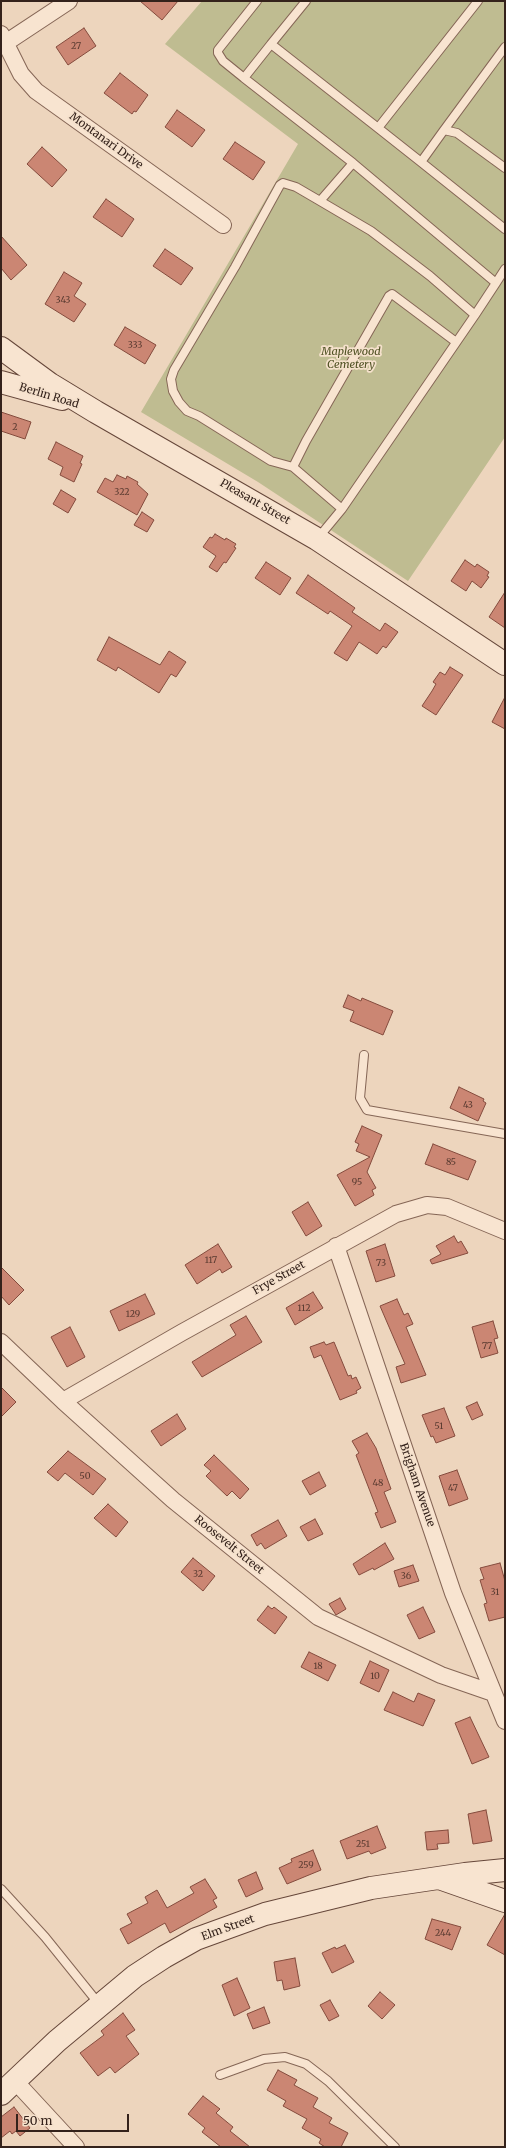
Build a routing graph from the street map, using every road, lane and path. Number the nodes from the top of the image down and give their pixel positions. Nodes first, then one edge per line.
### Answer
1 (69, 1) edge
2 (256, 1) edge
3 (306, 1) edge
4 (478, 1) edge
5 (3, 41) edge
6 (271, 44) junction
7 (505, 47) edge
8 (244, 78) junction
9 (378, 128) junction
10 (444, 130) junction
11 (421, 162) junction
12 (353, 163) junction
13 (505, 168) edge
14 (320, 201) junction
15 (223, 225) dead end
16 (505, 229) edge
17 (505, 269) edge
18 (496, 283) junction
19 (475, 315) junction
20 (456, 342) junction
21 (1, 348) edge
22 (1, 382) edge
23 (96, 412) junction
24 (293, 467) junction
25 (342, 509) junction
26 (317, 539) junction
27 (505, 664) edge
28 (364, 1055) dead end
29 (505, 1134) edge
30 (505, 1231) edge
31 (336, 1246) junction
32 (1, 1342) edge
33 (63, 1401) junction
34 (493, 1693) junction
35 (505, 1721) edge
36 (505, 1870) edge
37 (439, 1878) junction
38 (1, 1889) edge
39 (505, 1901) edge
40 (99, 2004) junction
41 (220, 2076) dead end
42 (8, 2087) edge
43 (76, 2147) edge
44 (395, 2147) edge

1 - 5 street
2 - 8 lane
3 - 6 lane
4 - 9 lane
5 - 15 street, Montanari Drive
6 - 8 lane
6 - 9 lane
7 - 10 lane
8 - 12 lane
9 - 11 lane
10 - 11 lane
10 - 13 lane
11 - 16 lane
12 - 14 lane
12 - 18 lane
14 - 19 lane
14 - 24 lane
17 - 18 lane
18 - 19 lane
19 - 20 lane
20 - 24 lane
20 - 25 lane
21 - 23 street, Pleasant Street
22 - 23 street, Berlin Road
23 - 26 street, Pleasant Street
24 - 25 lane
25 - 26 lane
26 - 27 street, Pleasant Street
28 - 29 lane
30 - 31 street, Frye Street
31 - 33 street, Frye Street
31 - 34 street, Brigham Avenue
32 - 33 street, Roosevelt Street
33 - 34 street, Roosevelt Street
34 - 35 street, Brigham Avenue
36 - 37 street, Elm Street
37 - 39 street
37 - 40 street, Elm Street
38 - 40 lane
40 - 42 street, Elm Street
41 - 44 lane
42 - 43 street

